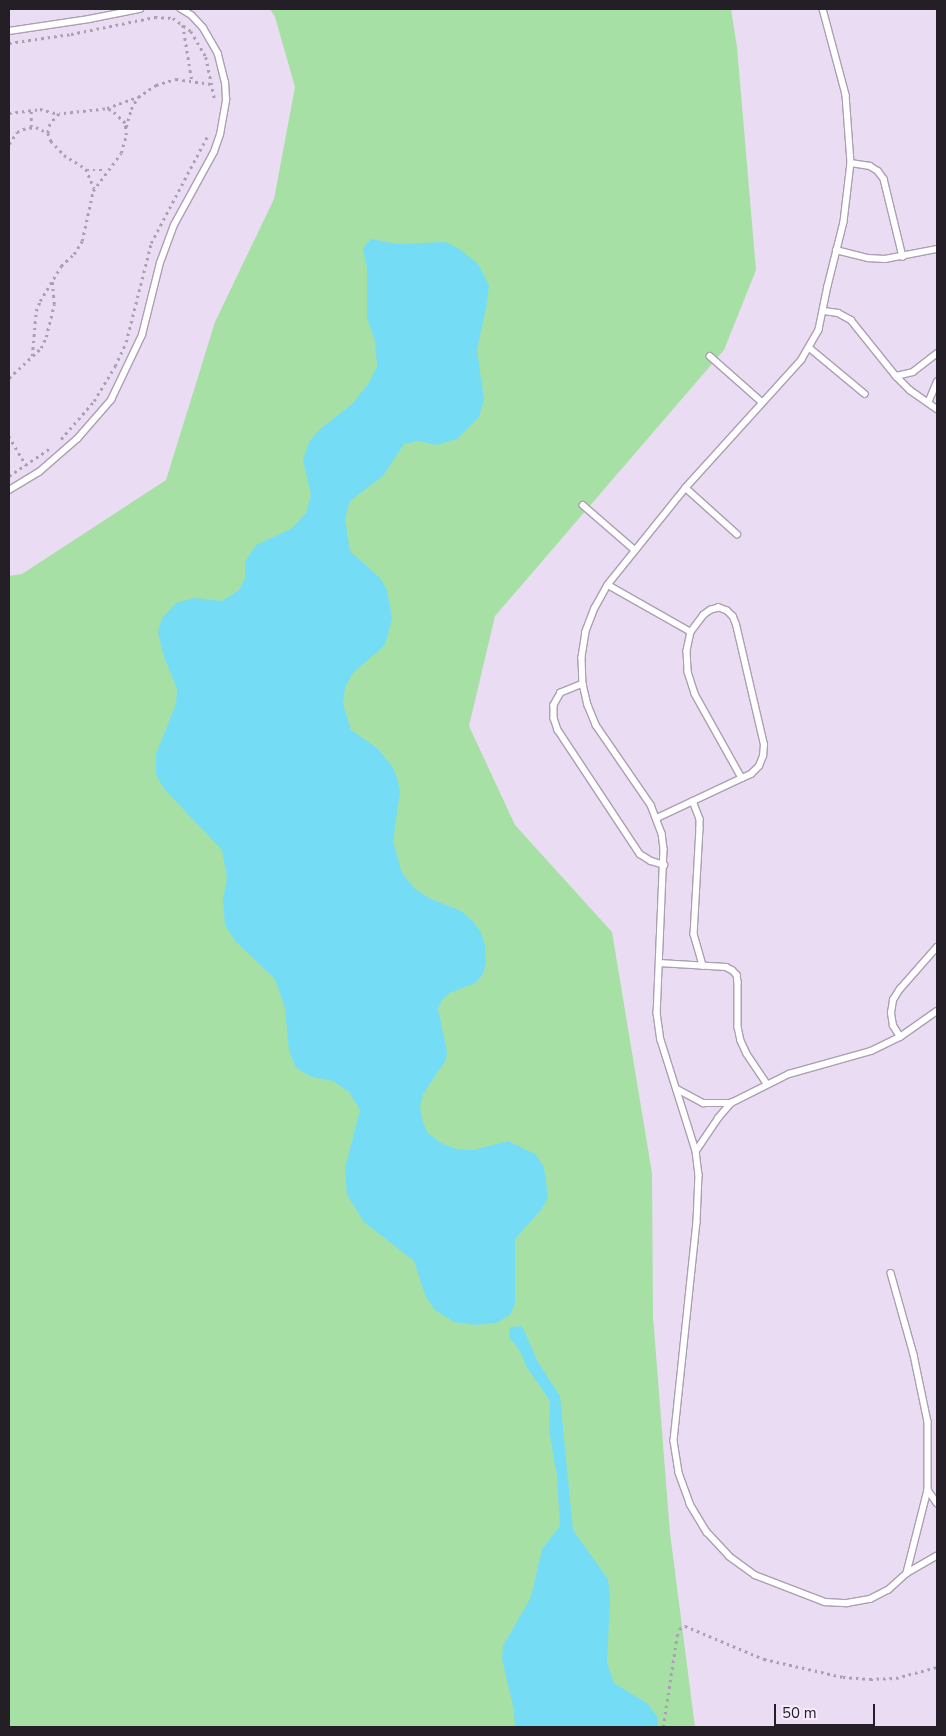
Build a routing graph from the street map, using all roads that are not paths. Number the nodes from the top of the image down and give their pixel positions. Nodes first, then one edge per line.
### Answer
1 (140, 9) edge
2 (181, 9) edge
3 (824, 9) edge
4 (9, 31) edge
5 (851, 163) junction
6 (937, 249) edge
7 (836, 250) junction
8 (902, 257) junction
9 (824, 311) junction
10 (811, 349) junction
11 (937, 353) edge
12 (710, 356) dead end
13 (896, 376) junction
14 (937, 382) edge
15 (864, 394) dead end
16 (762, 402) junction
17 (928, 403) junction
18 (937, 409) edge
19 (686, 488) junction
20 (9, 490) edge
21 (583, 505) dead end
22 (736, 534) dead end
23 (635, 550) junction
24 (608, 585) junction
25 (691, 632) junction
26 (583, 684) junction
27 (742, 778) junction
28 (693, 801) junction
29 (657, 818) junction
30 (664, 864) junction
31 (937, 947) edge
32 (658, 963) junction
33 (703, 966) junction
34 (937, 1011) edge
35 (900, 1037) junction
36 (767, 1084) junction
37 (677, 1090) junction
38 (732, 1103) junction
39 (696, 1151) junction
40 (890, 1273) dead end
41 (928, 1490) junction
42 (937, 1503) edge
43 (937, 1556) edge
44 (907, 1574) junction

1 - 4 lane
2 - 20 lane
3 - 5 lane
5 - 7 lane
5 - 8 lane
6 - 8 lane
7 - 8 lane
7 - 9 lane
9 - 10 lane
9 - 13 lane
10 - 15 lane
10 - 16 lane
11 - 13 lane
12 - 16 lane
13 - 17 lane
14 - 17 lane
16 - 19 lane
17 - 18 lane
19 - 22 lane
19 - 23 lane
21 - 23 lane
23 - 24 lane
24 - 25 lane
24 - 26 lane
25 - 27 lane
25 - 27 lane
26 - 29 lane
26 - 30 lane
27 - 28 lane
28 - 29 lane
28 - 33 lane
29 - 30 lane
30 - 32 lane
31 - 35 lane
32 - 33 lane
32 - 37 lane
33 - 36 lane
34 - 35 lane
35 - 36 lane
36 - 38 lane
37 - 38 lane
37 - 39 lane
38 - 39 lane
39 - 44 lane
40 - 41 lane
41 - 42 lane
41 - 44 lane
43 - 44 lane

